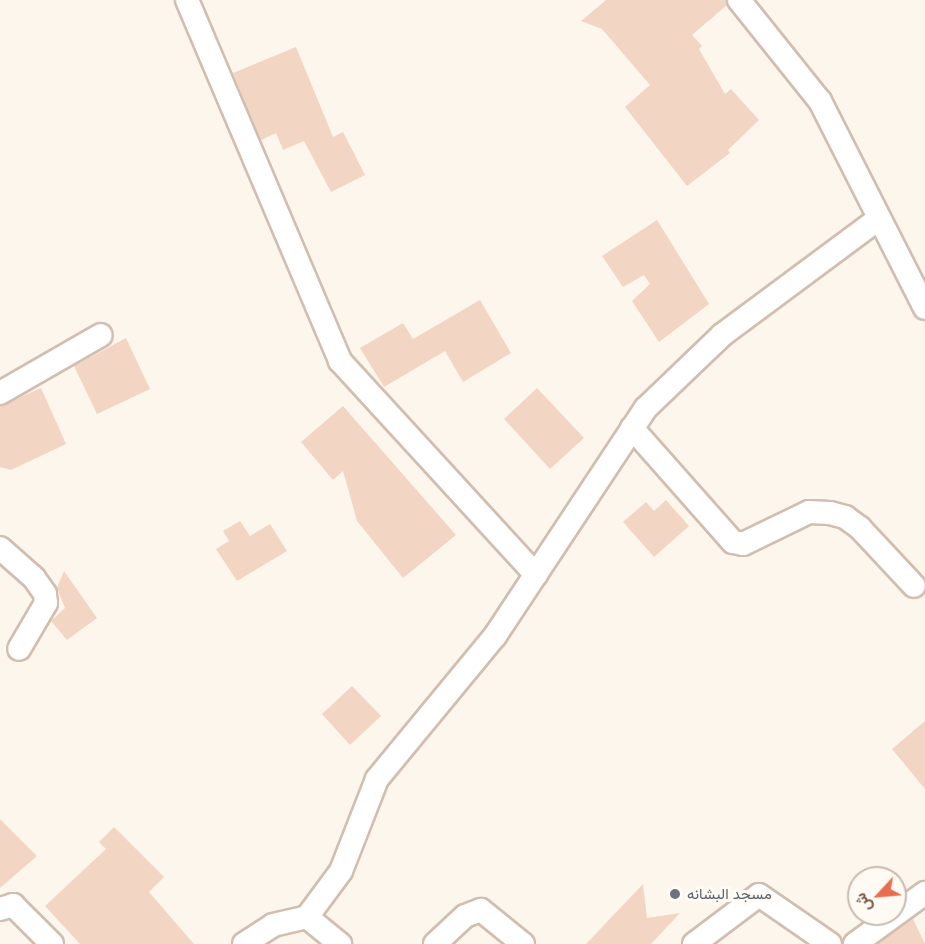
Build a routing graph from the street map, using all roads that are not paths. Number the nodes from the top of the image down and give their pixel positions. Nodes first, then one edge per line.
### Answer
1 (187, 0) edge
2 (739, 0) edge
3 (877, 220) junction
4 (925, 308) edge
5 (101, 335) dead end
6 (0, 393) edge
7 (632, 428) junction
8 (0, 548) edge
9 (536, 575) junction
10 (914, 586) dead end
11 (19, 648) dead end
12 (925, 892) edge
13 (0, 909) edge
14 (307, 917) junction
15 (52, 944) edge
16 (244, 944) edge
17 (340, 944) edge
18 (435, 944) edge
19 (523, 944) edge
20 (694, 944) edge
21 (830, 944) edge
22 (855, 944) edge

1 - 9 street
2 - 3 street
3 - 4 street
3 - 7 street
5 - 6 street
7 - 9 street
7 - 10 street
8 - 11 street
9 - 14 street
12 - 22 street
13 - 15 street
14 - 16 street
14 - 17 street
18 - 19 street
20 - 21 street

